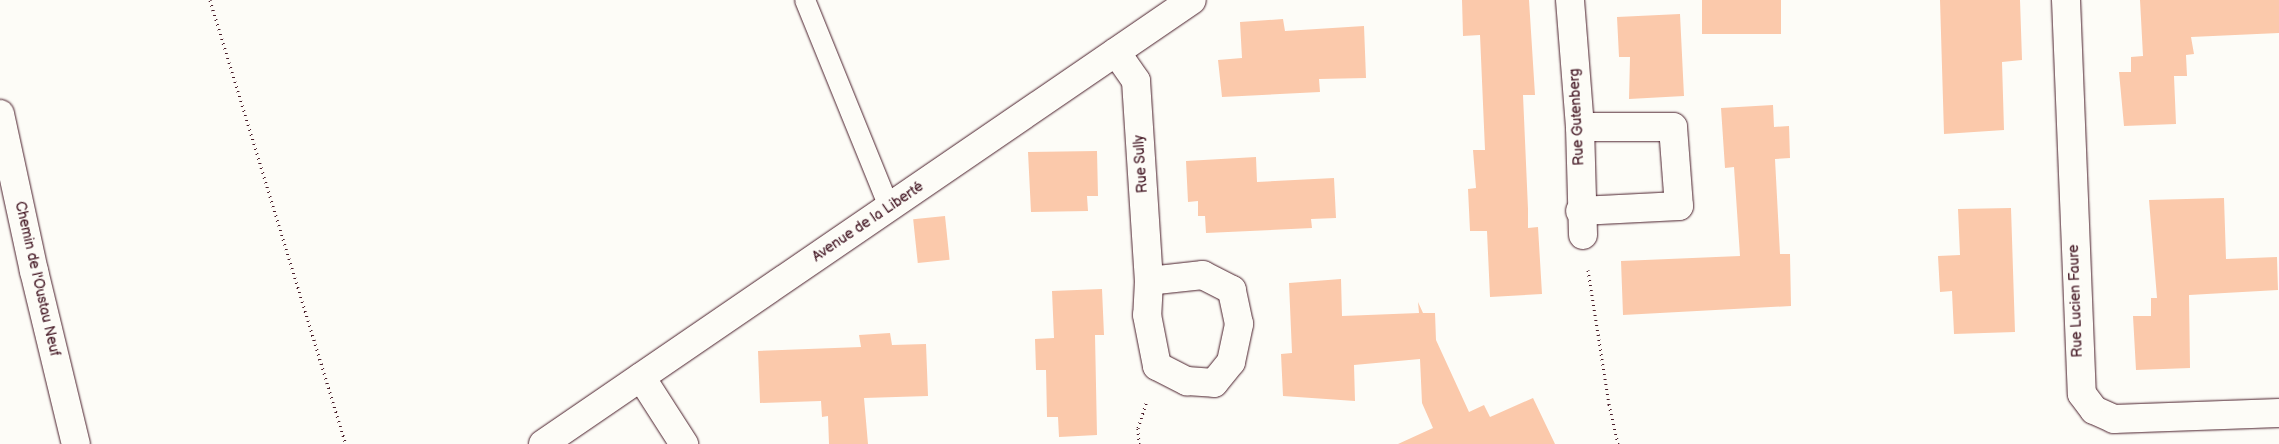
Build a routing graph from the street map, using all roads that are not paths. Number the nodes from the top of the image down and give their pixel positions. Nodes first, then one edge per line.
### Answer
1 (805, 0) edge
2 (1192, 0) edge
3 (1570, 0) edge
4 (2066, 0) edge
5 (1116, 52) junction
6 (0, 114) edge
7 (1580, 127) junction
8 (889, 207) junction
9 (1150, 282) junction
10 (641, 377) junction
11 (2279, 413) edge
12 (76, 444) edge
13 (544, 444) edge
14 (684, 444) edge

1 - 8 lane
2 - 5 street, Avenue de la Liberté
3 - 7 street, Rue Gutenberg
4 - 11 street, Rue Lucien Faure
5 - 8 street, Avenue de la Liberté
5 - 9 street, Rue Sully
6 - 12 street, Chemin de l'Oustau Neuf
7 - 7 street, Rue Gutenberg
8 - 10 street, Avenue de la Liberté
9 - 9 street, Rue Sully
10 - 13 street, Avenue de la Liberté
10 - 14 street

